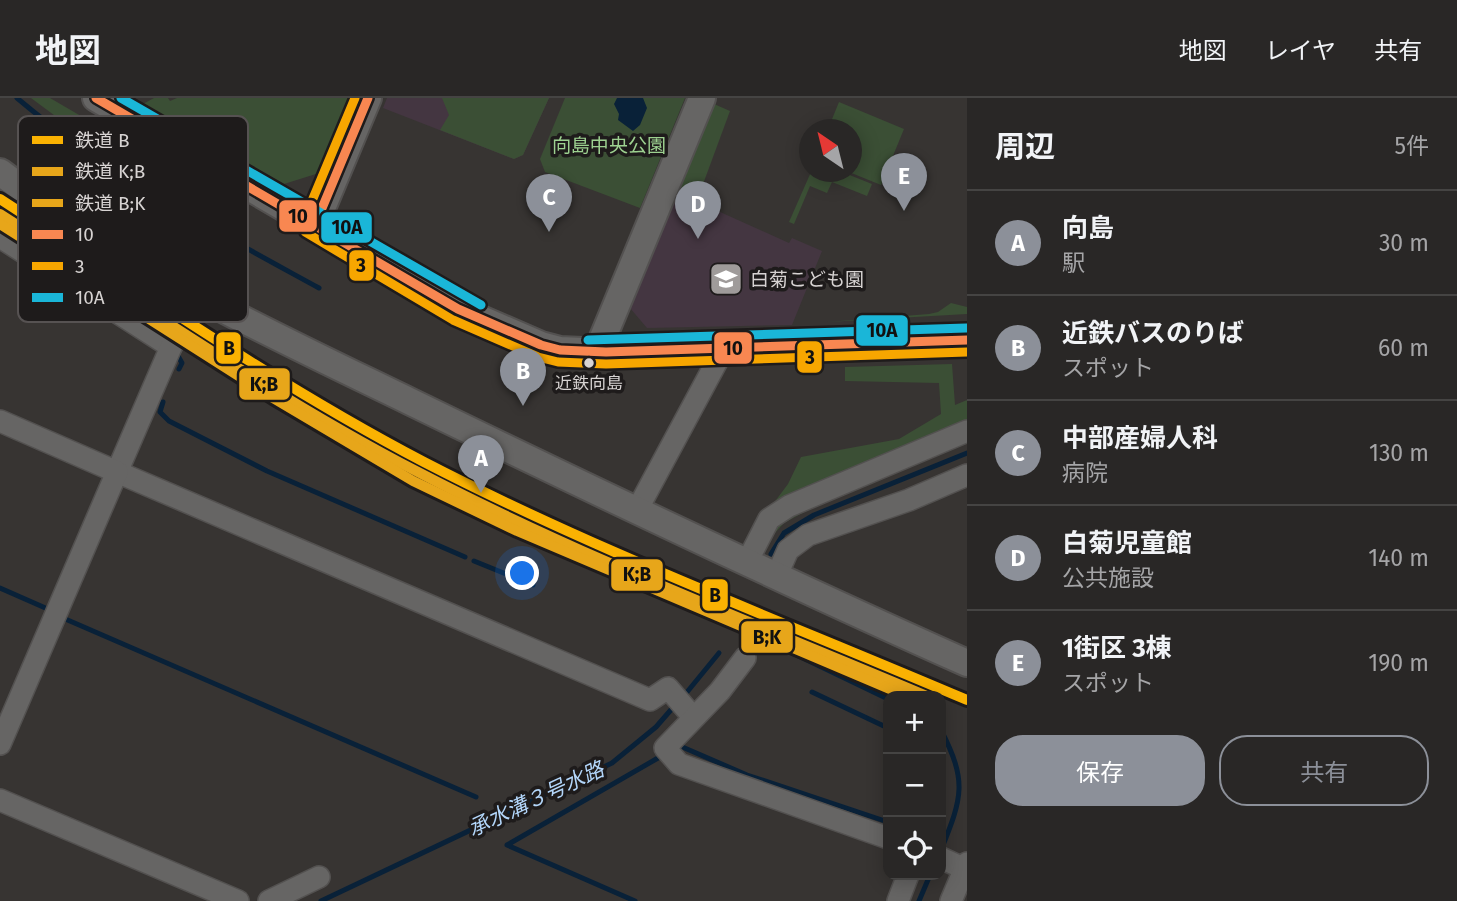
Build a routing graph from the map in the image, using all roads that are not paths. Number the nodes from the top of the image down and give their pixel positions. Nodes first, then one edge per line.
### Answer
1 (96, 98) edge
2 (368, 98) edge
3 (702, 98) edge
4 (127, 116) edge
5 (0, 172) edge
6 (18, 184) edge
7 (248, 186) edge
8 (315, 225) junction
9 (0, 237) edge
10 (18, 249) edge
11 (248, 319) edge
12 (132, 322) edge
13 (184, 322) edge
14 (967, 340) edge
15 (171, 347) junction
16 (723, 351) junction
17 (597, 352) junction
18 (0, 421) edge
19 (967, 431) edge
20 (117, 472) junction
21 (967, 475) edge
22 (636, 512) junction
23 (746, 564) junction
24 (774, 576) junction
25 (745, 658) dead end
26 (967, 663) edge
27 (692, 715) junction
28 (0, 744) edge
29 (0, 800) edge
30 (883, 836) edge
31 (955, 863) edge
32 (319, 877) dead end
33 (906, 880) edge
34 (238, 901) edge
35 (269, 901) edge
36 (898, 901) edge
37 (951, 901) edge

1 - 4 street
2 - 8 street
3 - 17 street
5 - 6 street
7 - 8 street
8 - 17 street
9 - 10 street
11 - 22 street
12 - 15 street
13 - 15 street
14 - 16 street
15 - 20 street
16 - 17 street
16 - 22 street
18 - 20 street
19 - 23 street
20 - 27 street
20 - 28 street
21 - 24 street
22 - 23 street
23 - 24 street
24 - 26 street
25 - 27 street
27 - 30 street
29 - 34 street
31 - 37 street
32 - 35 street
33 - 36 street

